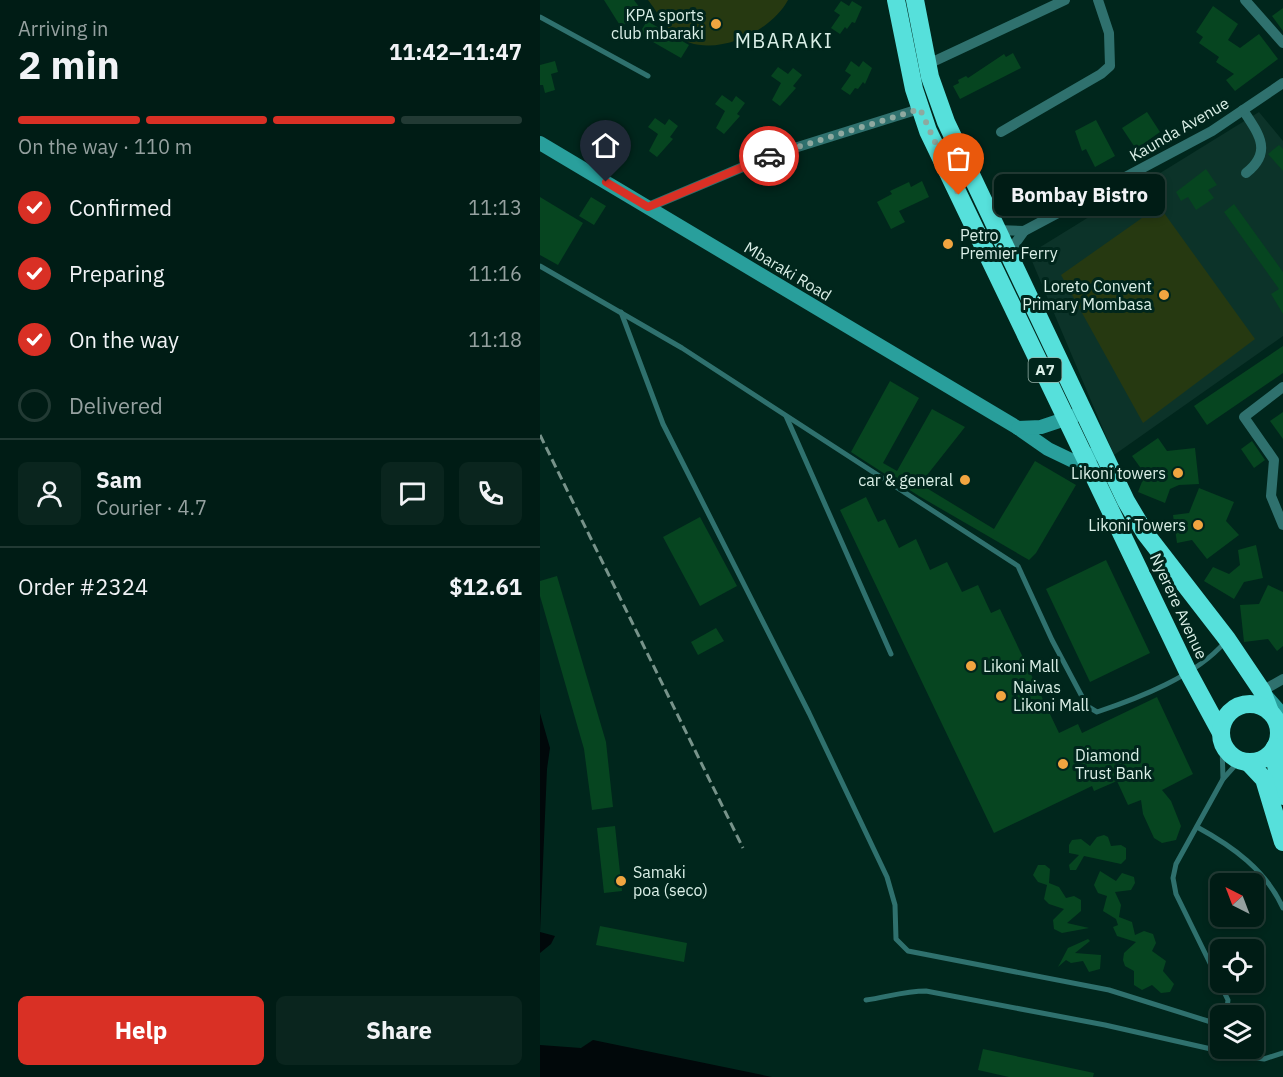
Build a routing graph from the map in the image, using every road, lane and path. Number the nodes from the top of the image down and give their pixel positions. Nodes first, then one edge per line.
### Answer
1 (897, 0) edge
2 (915, 0) edge
3 (1065, 0) edge
4 (1098, 0) edge
5 (1245, 0) edge
6 (540, 17) edge
7 (1283, 43) edge
8 (927, 65) junction
9 (910, 71) junction
10 (648, 75) dead end
11 (1283, 83) edge
12 (920, 109) junction
13 (1243, 110) junction
14 (946, 122) junction
15 (928, 131) junction
16 (1001, 132) dead end
17 (540, 143) edge
18 (1246, 173) dead end
19 (648, 207) junction
20 (997, 230) junction
21 (1024, 231) junction
22 (980, 238) junction
23 (1000, 258) junction
24 (540, 266) edge
25 (621, 312) junction
26 (1283, 387) edge
27 (785, 414) junction
28 (1075, 416) junction
29 (1018, 428) junction
30 (1093, 454) junction
31 (1279, 458) edge
32 (1283, 525) edge
33 (1227, 639) junction
34 (891, 654) dead end
35 (1188, 672) junction
36 (1283, 678) edge
37 (1262, 692) junction
38 (1276, 714) edge
39 (1221, 738) junction
40 (1279, 741) edge
41 (1244, 761) junction
42 (1223, 779) junction
43 (1283, 796) edge
44 (1197, 826) junction
45 (1283, 842) edge
46 (1283, 908) edge
47 (866, 1000) dead end
48 (1227, 1005) edge
49 (1210, 1022) edge
50 (1283, 1053) edge

1 - 9 highway, Nyerere Avenue / A7
2 - 8 highway, Nyerere Avenue / A7
3 - 8 street
4 - 16 street
5 - 7 street
6 - 10 lane
8 - 9 street
8 - 14 highway, Nyerere Avenue / A7
9 - 12 highway, Nyerere Avenue / A7
11 - 13 street, Kaunda Avenue
12 - 15 highway, Nyerere Avenue / A7
12 - 19 street
13 - 18 street
13 - 21 street, Kaunda Avenue
14 - 15 highway
14 - 20 highway, Nyerere Avenue / A7
15 - 22 highway, Nyerere Avenue / A7
17 - 19 main road, Mbaraki Road
19 - 29 main road, Mbaraki Road
20 - 21 street
20 - 22 street
20 - 23 highway, Nyerere Avenue / A7
21 - 23 street, Kaunda Avenue
22 - 23 highway, Nyerere Avenue / A7
23 - 28 highway, Nyerere Avenue / A7
24 - 25 lane
25 - 27 lane
25 - 49 lane
26 - 31 street
27 - 34 lane
27 - 35 lane
28 - 29 main road
28 - 30 highway, Nyerere Avenue / A7
29 - 30 main road, Mbaraki Road
30 - 33 highway, Nyerere Avenue / A7
30 - 35 highway, Nyerere Avenue / A7
31 - 32 street
33 - 35 lane
33 - 37 highway, Nyerere Avenue / A7
35 - 39 highway, Nyerere Avenue / A7
36 - 37 street
37 - 38 highway, Nyerere Avenue / A7
38 - 39 highway
38 - 40 highway
39 - 41 highway
39 - 42 lane
40 - 41 highway
40 - 43 highway
41 - 42 lane
41 - 45 highway
42 - 44 lane
44 - 46 lane
44 - 48 lane
47 - 50 lane

